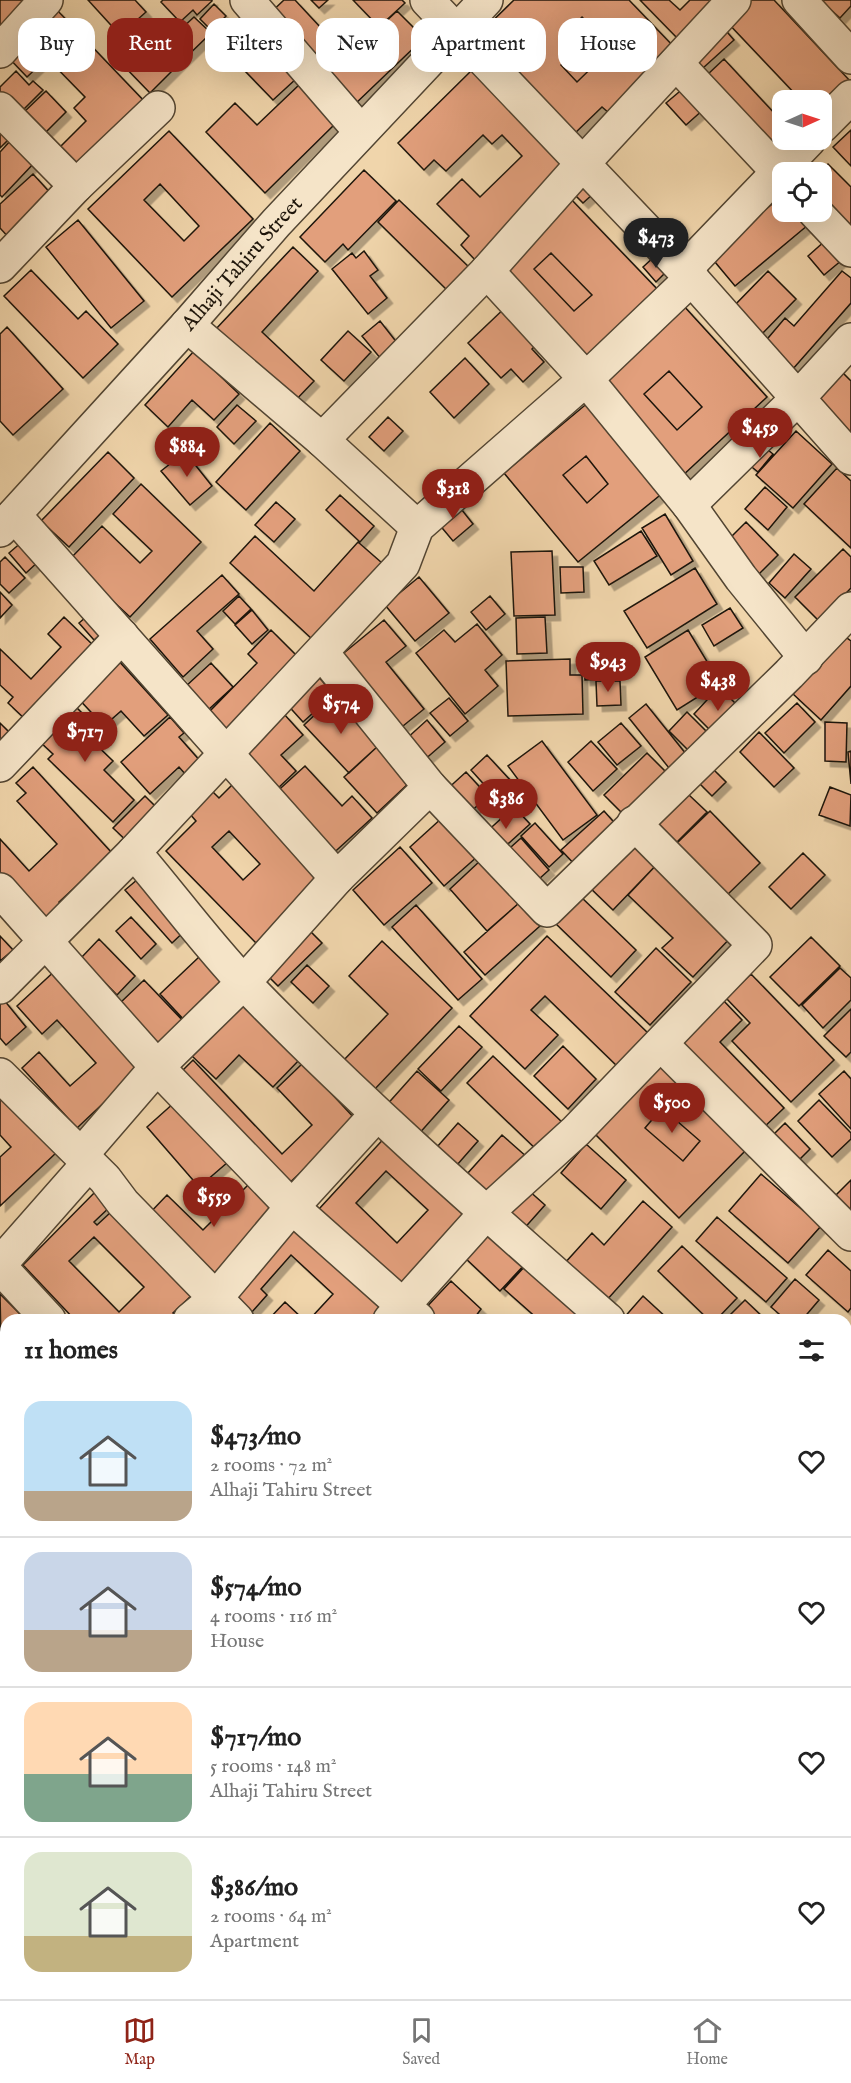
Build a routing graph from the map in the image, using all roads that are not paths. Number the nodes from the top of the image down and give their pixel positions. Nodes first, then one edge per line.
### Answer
1 (46, 0) edge
2 (247, 0) edge
3 (427, 0) edge
4 (486, 0) edge
5 (734, 0) edge
6 (799, 0) edge
7 (445, 18) edge
8 (469, 18) edge
9 (0, 51) edge
10 (851, 57) edge
11 (676, 63) junction
12 (417, 72) edge
13 (497, 72) edge
14 (851, 97) edge
15 (0, 108) edge
16 (158, 108) dead end
17 (832, 116) edge
18 (361, 132) junction
19 (800, 150) edge
20 (790, 162) edge
21 (583, 163) junction
22 (772, 165) edge
23 (772, 183) edge
24 (76, 186) junction
25 (824, 222) edge
26 (851, 250) edge
27 (0, 266) edge
28 (487, 271) junction
29 (688, 274) junction
30 (187, 325) junction
31 (851, 340) edge
32 (586, 379) junction
33 (797, 399) junction
34 (322, 440) junction
35 (851, 458) edge
36 (689, 505) junction
37 (7, 523) edge
38 (417, 527) junction
39 (851, 609) edge
40 (122, 636) junction
41 (321, 653) junction
42 (806, 658) junction
43 (226, 752) junction
44 (0, 765) edge
45 (430, 787) junction
46 (634, 823) junction
47 (134, 852) junction
48 (337, 878) junction
49 (0, 890) edge
50 (46, 941) junction
51 (244, 982) junction
52 (0, 987) edge
53 (661, 1044) junction
54 (157, 1066) junction
55 (0, 1075) edge
56 (377, 1114) junction
57 (85, 1159) junction
58 (292, 1207) junction
59 (486, 1213) junction
60 (851, 1234) edge
61 (0, 1265) edge
62 (226, 1309) edge
63 (44, 1314) edge
64 (210, 1314) edge
65 (403, 1314) edge
66 (405, 1314) edge
67 (601, 1314) edge

1 - 9 street
2 - 18 street
3 - 7 street
4 - 8 street, Alhaji Tahiru Street
5 - 11 street
6 - 10 street
11 - 21 street
11 - 22 street
12 - 18 street, Alhaji Tahiru Street
13 - 21 street
14 - 17 street
15 - 24 street
16 - 24 street
18 - 30 street, Alhaji Tahiru Street
19 - 20 street
21 - 28 street
21 - 29 street
23 - 29 street
24 - 27 street
25 - 26 street
28 - 32 street
28 - 34 street
29 - 32 street
29 - 33 street
30 - 34 street
30 - 37 street, Alhaji Tahiru Street
31 - 33 street
32 - 36 street
32 - 38 street
33 - 35 street
33 - 36 street
34 - 38 street
36 - 42 street
37 - 40 street
38 - 41 street
39 - 42 street
40 - 43 street
40 - 44 street
41 - 43 street
41 - 45 street
42 - 46 street
43 - 47 street
43 - 48 street
45 - 46 street
45 - 48 street
46 - 53 street
47 - 50 street
47 - 51 street
48 - 51 street
49 - 50 street
50 - 52 street
50 - 54 street
51 - 54 street
51 - 56 street
53 - 59 street
53 - 60 street
54 - 57 street
54 - 58 street
55 - 57 street
56 - 58 street
56 - 59 street
57 - 61 street
57 - 62 street
58 - 62 street
58 - 65 street
59 - 66 street
59 - 67 street
61 - 63 street
62 - 64 street

